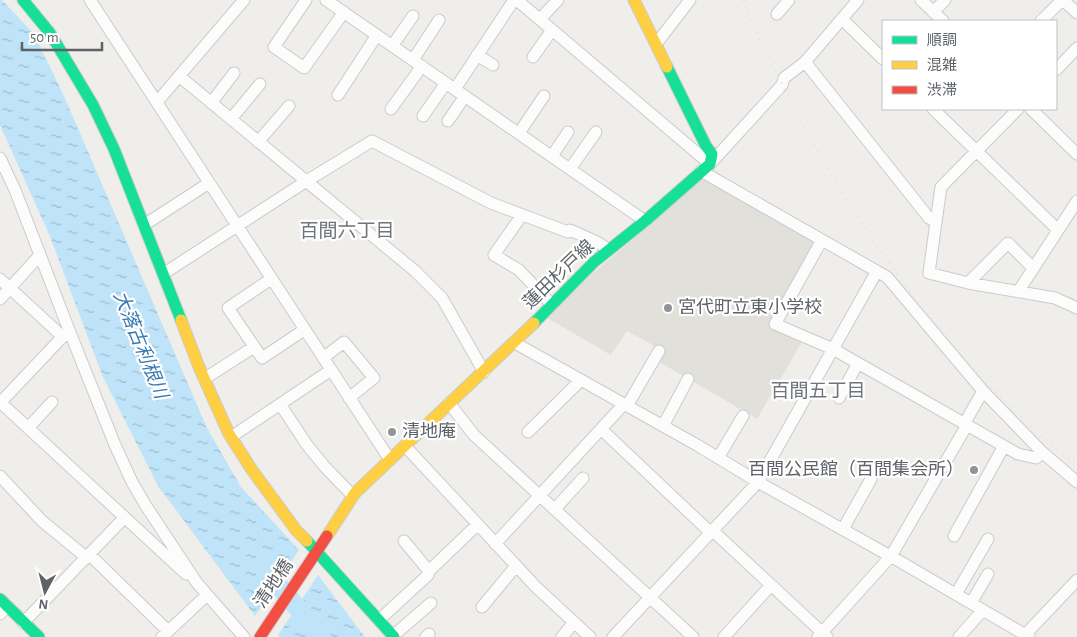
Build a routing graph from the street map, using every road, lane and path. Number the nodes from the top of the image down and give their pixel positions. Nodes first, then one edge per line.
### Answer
1 (22, 0) edge
2 (90, 0) edge
3 (244, 0) edge
4 (306, 0) edge
5 (326, 0) edge
6 (516, 0) edge
7 (558, 0) edge
8 (634, 0) edge
9 (690, 0) edge
10 (789, 0) edge
11 (858, 0) edge
12 (921, 0) edge
13 (945, 0) edge
14 (1063, 0) edge
15 (344, 12) junction
16 (933, 12) junction
17 (1077, 13) edge
18 (777, 14) dead end
19 (413, 16) dead end
20 (842, 19) junction
21 (439, 20) dead end
22 (540, 20) junction
23 (942, 20) edge
24 (1042, 20) edge
25 (552, 30) junction
26 (377, 35) junction
27 (656, 44) junction
28 (392, 46) junction
29 (1077, 48) edge
30 (477, 55) junction
31 (533, 57) dead end
32 (882, 59) edge
33 (805, 62) junction
34 (417, 63) junction
35 (493, 65) dead end
36 (1057, 69) edge
37 (234, 74) dead end
38 (179, 76) junction
39 (260, 84) dead end
40 (450, 86) junction
41 (338, 95) dead end
42 (465, 96) junction
43 (544, 96) dead end
44 (156, 102) junction
45 (211, 103) junction
46 (289, 106) dead end
47 (391, 109) dead end
48 (934, 110) edge
49 (1017, 110) edge
50 (1032, 110) edge
51 (423, 116) dead end
52 (231, 119) junction
53 (448, 120) dead end
54 (568, 132) dead end
55 (596, 132) dead end
56 (519, 133) junction
57 (258, 142) junction
58 (976, 151) junction
59 (1077, 154) edge
60 (552, 156) junction
61 (0, 158) edge
62 (705, 168) junction
63 (570, 169) junction
64 (305, 182) junction
65 (209, 184) junction
66 (1077, 201) edge
67 (522, 215) junction
68 (645, 221) junction
69 (936, 222) junction
70 (144, 225) junction
71 (237, 226) junction
72 (1058, 230) junction
73 (822, 240) junction
74 (609, 250) junction
75 (39, 256) junction
76 (1033, 268) junction
77 (877, 271) junction
78 (163, 274) junction
79 (0, 279) edge
80 (271, 279) junction
81 (968, 283) junction
82 (10, 288) junction
83 (1018, 292) junction
84 (0, 299) edge
85 (552, 304) junction
86 (1077, 308) edge
87 (304, 330) junction
88 (66, 334) junction
89 (515, 343) junction
90 (254, 347) junction
91 (833, 349) junction
92 (659, 350) dead end
93 (323, 358) junction
94 (858, 363) junction
95 (331, 370) junction
96 (484, 372) junction
97 (204, 379) junction
98 (688, 379) dead end
99 (581, 380) junction
100 (983, 391) junction
101 (349, 398) junction
102 (839, 398) dead end
103 (0, 402) edge
104 (52, 402) dead end
105 (450, 403) junction
106 (280, 404) junction
107 (626, 405) junction
108 (743, 416) dead end
109 (965, 424) junction
110 (663, 426) junction
111 (28, 428) junction
112 (601, 429) junction
113 (528, 432) dead end
114 (231, 437) junction
115 (405, 446) junction
116 (1004, 446) junction
117 (1042, 452) junction
118 (718, 458) junction
119 (390, 460) junction
120 (0, 476) edge
121 (584, 478) dead end
122 (871, 479) dead end
123 (758, 482) junction
124 (1077, 482) edge
125 (539, 495) junction
126 (353, 496) junction
127 (554, 509) junction
128 (124, 518) junction
129 (477, 525) junction
130 (843, 529) junction
131 (712, 532) junction
132 (954, 536) dead end
133 (988, 539) dead end
134 (404, 541) dead end
135 (495, 544) junction
136 (317, 551) junction
137 (892, 556) junction
138 (89, 557) junction
139 (516, 566) junction
140 (429, 571) junction
141 (988, 574) dead end
142 (1077, 580) edge
143 (196, 583) junction
144 (771, 585) junction
145 (956, 594) junction
146 (207, 595) junction
147 (650, 598) junction
148 (432, 603) dead end
149 (971, 603) junction
150 (2, 607) edge
151 (482, 607) dead end
152 (983, 610) junction
153 (379, 620) junction
154 (574, 622) junction
155 (23, 623) junction
156 (165, 634) edge
157 (822, 635) edge
158 (393, 636) edge
159 (1026, 636) edge
160 (40, 637) edge
161 (244, 637) edge
162 (260, 637) edge
163 (562, 637) edge
164 (590, 637) edge
165 (614, 637) edge
166 (693, 637) edge
167 (724, 637) edge
168 (959, 637) edge

1 - 70 main road
2 - 44 street
3 - 38 street
4 - 15 street
5 - 15 street
6 - 22 street
6 - 30 street
7 - 22 street
8 - 27 main road
9 - 27 street
10 - 18 street
11 - 20 street
12 - 16 street
13 - 16 street
14 - 17 street
14 - 24 street
15 - 26 street
16 - 23 street
19 - 28 street
20 - 32 street
20 - 33 street
21 - 34 street
22 - 25 street
25 - 31 street
25 - 62 street
26 - 28 street
26 - 41 street
27 - 62 main road
28 - 34 street
29 - 36 street
30 - 35 street
30 - 40 street
33 - 62 street
33 - 69 street
34 - 40 street
34 - 47 street
37 - 45 street
38 - 44 street
38 - 45 street
39 - 52 street
40 - 42 street
40 - 51 street
42 - 53 street
42 - 56 street
43 - 56 street
44 - 65 street
45 - 52 street
46 - 57 street
48 - 58 street
49 - 58 street
50 - 59 street
52 - 57 street
54 - 60 street
55 - 63 street
56 - 60 street
57 - 64 street
58 - 69 street
58 - 72 street
60 - 63 street
61 - 75 street
62 - 68 main road, 蓮田杉戸線
62 - 73 street
63 - 68 street
64 - 67 street
64 - 71 street
64 - 96 street
65 - 70 street
65 - 71 street
66 - 72 street
67 - 74 street
67 - 85 street
68 - 74 main road, 蓮田杉戸線
69 - 81 street
70 - 78 main road
71 - 78 street
71 - 80 street
72 - 76 street
73 - 77 street
73 - 91 street
74 - 85 main road, 蓮田杉戸線
75 - 82 street
75 - 88 street
76 - 81 street
76 - 83 street
77 - 91 street
77 - 100 street
78 - 97 main road
79 - 82 street
80 - 87 street
80 - 90 street
81 - 83 street
82 - 84 street
82 - 88 street
83 - 86 street
85 - 89 main road, 蓮田杉戸線
87 - 90 street
87 - 93 street
88 - 103 street
88 - 143 street
89 - 96 main road, 蓮田杉戸線
89 - 99 street
90 - 97 street
91 - 94 street
91 - 123 street
92 - 107 street
93 - 95 street
93 - 101 street
94 - 102 street
94 - 109 street
95 - 101 street
95 - 106 street
96 - 105 main road, 蓮田杉戸線
97 - 114 main road
98 - 110 street
99 - 107 street
99 - 113 street
100 - 109 street
100 - 117 street
101 - 119 street
103 - 111 street
104 - 111 street
105 - 115 main road, 蓮田杉戸線
105 - 125 street
106 - 114 street
106 - 126 street
107 - 110 street
107 - 112 street
108 - 118 street
109 - 116 street
109 - 137 street
110 - 118 street
111 - 128 street
112 - 125 street
112 - 131 street
114 - 136 main road
115 - 119 main road, 蓮田杉戸線
115 - 129 street
116 - 117 street
116 - 132 street
117 - 124 street
118 - 123 street
119 - 126 main road, 蓮田杉戸線
120 - 138 street
121 - 127 street
122 - 130 street
123 - 130 street
123 - 131 street
125 - 127 street
125 - 135 street
126 - 136 main road, 蓮田杉戸線
127 - 147 street
128 - 138 street
128 - 143 street
129 - 135 street
129 - 140 street
130 - 137 street
131 - 144 street
131 - 147 street
133 - 145 street
134 - 140 street
135 - 139 street
136 - 153 main road
136 - 162 main road, 清地橋
137 - 145 street
137 - 157 street
138 - 155 street
138 - 156 street
139 - 151 street
139 - 154 street
140 - 153 street
141 - 149 street
142 - 159 street
143 - 146 street
144 - 157 street
144 - 167 street
145 - 149 street
146 - 156 street
146 - 161 street
147 - 165 street
147 - 166 street
148 - 158 street
149 - 152 street
150 - 155 main road
152 - 159 street
152 - 168 street
153 - 158 main road
154 - 163 street
154 - 164 street
155 - 160 main road

